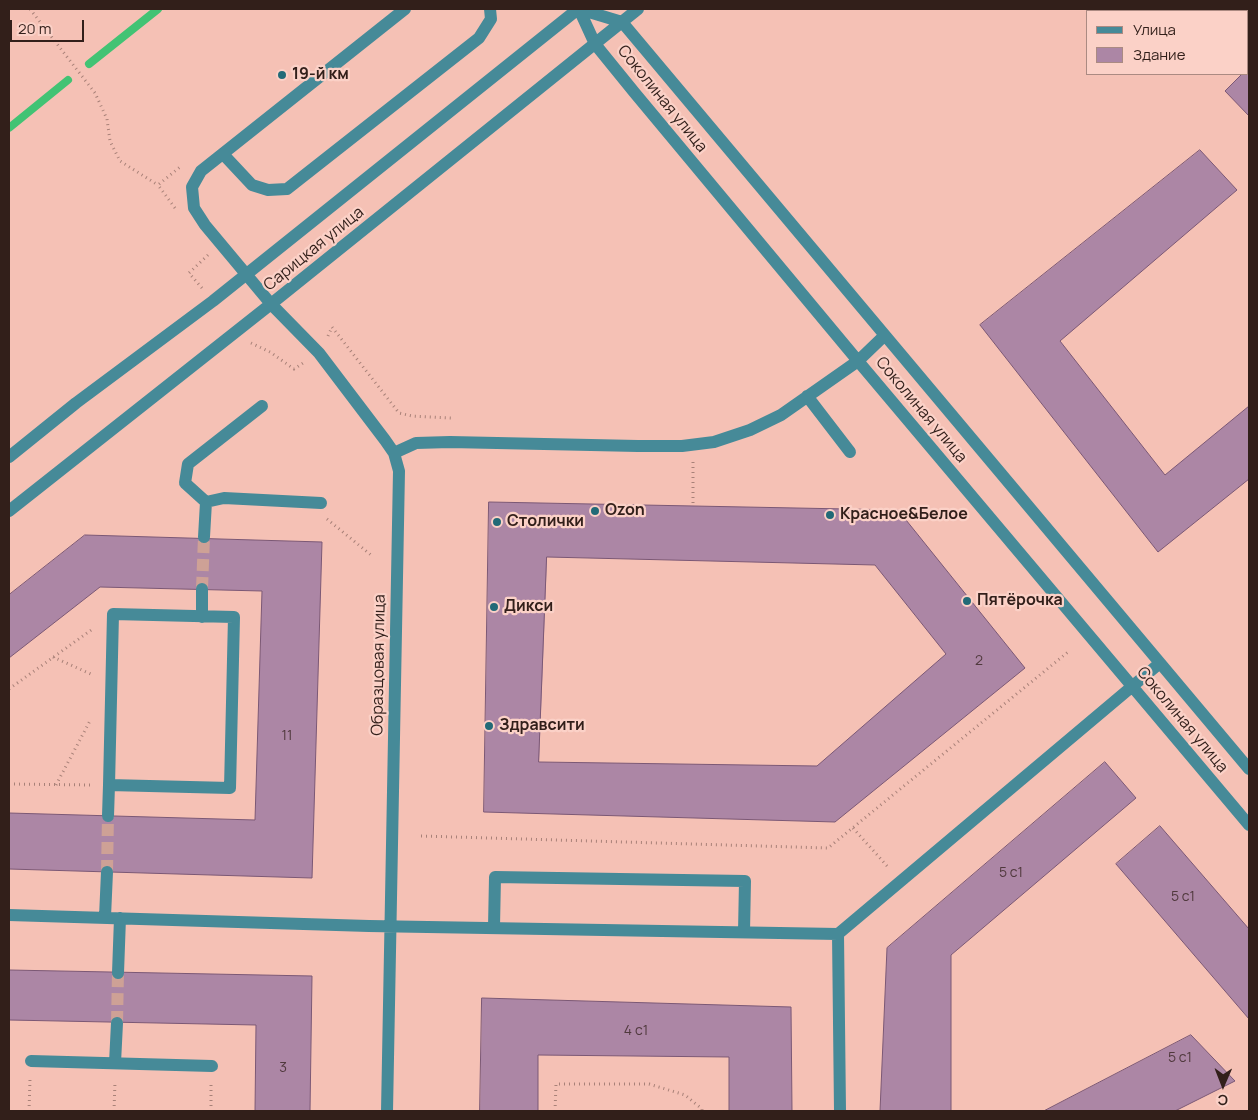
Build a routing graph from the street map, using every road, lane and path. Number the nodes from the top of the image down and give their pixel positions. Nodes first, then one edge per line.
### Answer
1 (30, 9) edge
2 (405, 9) edge
3 (490, 9) edge
4 (579, 9) edge
5 (638, 9) edge
6 (622, 22) junction
7 (595, 44) junction
8 (223, 154) junction
9 (158, 185) dead end
10 (245, 275) junction
11 (271, 304) junction
12 (332, 327) dead end
13 (884, 336) junction
14 (247, 342) dead end
15 (858, 361) junction
16 (294, 369) dead end
17 (807, 396) junction
18 (262, 406) dead end
19 (450, 418) dead end
20 (693, 444) junction
21 (850, 452) dead end
22 (394, 453) junction
23 (9, 457) edge
24 (206, 502) junction
25 (306, 502) junction
26 (321, 503) dead end
27 (693, 506) dead end
28 (9, 511) edge
29 (204, 537) tunnel mouth
30 (371, 555) dead end
31 (202, 589) tunnel mouth
32 (113, 614) junction
33 (202, 617) junction
34 (1068, 652) dead end
35 (53, 658) junction
36 (1160, 663) junction
37 (111, 682) junction
38 (1131, 686) junction
39 (9, 689) edge
40 (92, 716) dead end
41 (1249, 769) edge
42 (9, 784) edge
43 (56, 785) junction
44 (109, 785) junction
45 (108, 816) tunnel mouth
46 (1249, 825) edge
47 (853, 828) junction
48 (421, 836) dead end
49 (107, 872) tunnel mouth
50 (900, 881) junction
51 (9, 915) edge
52 (106, 917) junction
53 (120, 918) junction
54 (390, 926) junction
55 (494, 927) junction
56 (744, 932) junction
57 (838, 934) junction
58 (118, 973) tunnel mouth
59 (117, 1023) tunnel mouth
60 (31, 1061) joint
61 (116, 1063) junction
62 (212, 1066) joint
63 (29, 1111) edge
64 (114, 1111) edge
65 (211, 1111) edge
66 (388, 1111) edge
67 (555, 1111) edge
68 (702, 1111) edge
69 (840, 1111) edge

1 - 9 path
2 - 8 street, Образцовая улица
3 - 8 street
4 - 6 street, Соколиная улица
4 - 7 street, Соколиная улица
4 - 10 street, Сарицкая улица
5 - 6 street, Сарицкая улица
6 - 7 street, Сарицкая улица
6 - 13 street, Соколиная улица
7 - 11 street, Сарицкая улица
7 - 15 street, Соколиная улица
8 - 10 street, Образцовая улица
10 - 11 street, Образцовая улица
10 - 23 street, Сарицкая улица
11 - 22 street, Образцовая улица
11 - 28 street, Сарицкая улица
12 - 19 path
13 - 15 street
13 - 36 street, Соколиная улица
14 - 16 path
15 - 17 street
15 - 38 street, Соколиная улица
17 - 20 street
17 - 21 street
18 - 24 street
20 - 22 street
20 - 27 path
22 - 54 street, Образцовая улица
24 - 25 street
24 - 29 street
25 - 26 street
25 - 30 path
31 - 33 street
32 - 33 street
32 - 35 path
32 - 37 street
33 - 44 street
34 - 47 path
35 - 37 path
35 - 39 path
36 - 38 street
36 - 41 street, Соколиная улица
37 - 44 street
38 - 46 street, Соколиная улица
38 - 50 street
40 - 43 path
42 - 43 path
43 - 44 path
44 - 45 street
47 - 48 path
47 - 50 path
49 - 52 street
50 - 57 street
51 - 52 street
52 - 53 street
53 - 54 street
53 - 58 street
54 - 55 street
54 - 66 street, Образцовая улица
55 - 56 street
55 - 56 street
56 - 57 street
57 - 69 street
59 - 61 street
60 - 61 street
60 - 63 path
61 - 62 street
61 - 64 path
62 - 65 path
67 - 68 path

